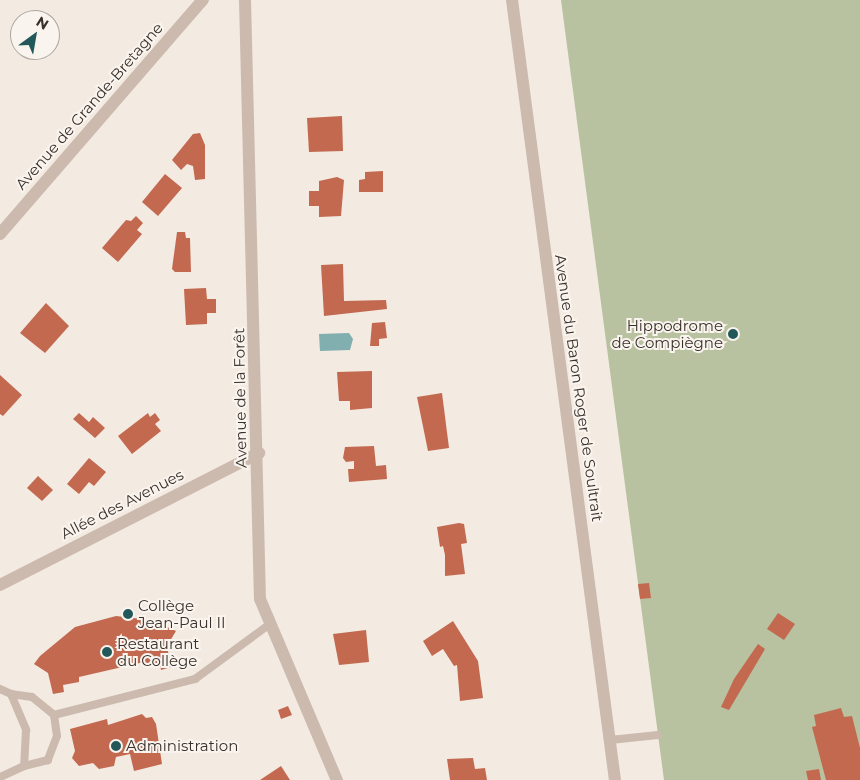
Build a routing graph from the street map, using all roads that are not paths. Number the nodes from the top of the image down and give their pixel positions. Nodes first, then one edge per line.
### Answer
1 (203, 0) edge
2 (245, 0) edge
3 (512, 0) edge
4 (0, 234) edge
5 (258, 453) junction
6 (0, 585) edge
7 (270, 624) junction
8 (0, 689) edge
9 (11, 694) junction
10 (54, 715) junction
11 (658, 735) dead end
12 (610, 740) junction
13 (24, 766) junction
14 (0, 778) edge
15 (337, 780) edge
16 (615, 780) edge

1 - 4 street, Avenue de Grande-Bretagne
2 - 5 street, Avenue de la Forêt
3 - 12 street, Avenue du Baron Roger de Soultrait
5 - 6 street, Allée des Avenues
5 - 7 street, Avenue de la Forêt
7 - 10 lane
7 - 15 street, Avenue de la Forêt
8 - 9 lane
9 - 10 lane
9 - 13 lane
10 - 13 lane
11 - 12 lane
12 - 16 street, Avenue du Baron Roger de Soultrait
13 - 14 lane

